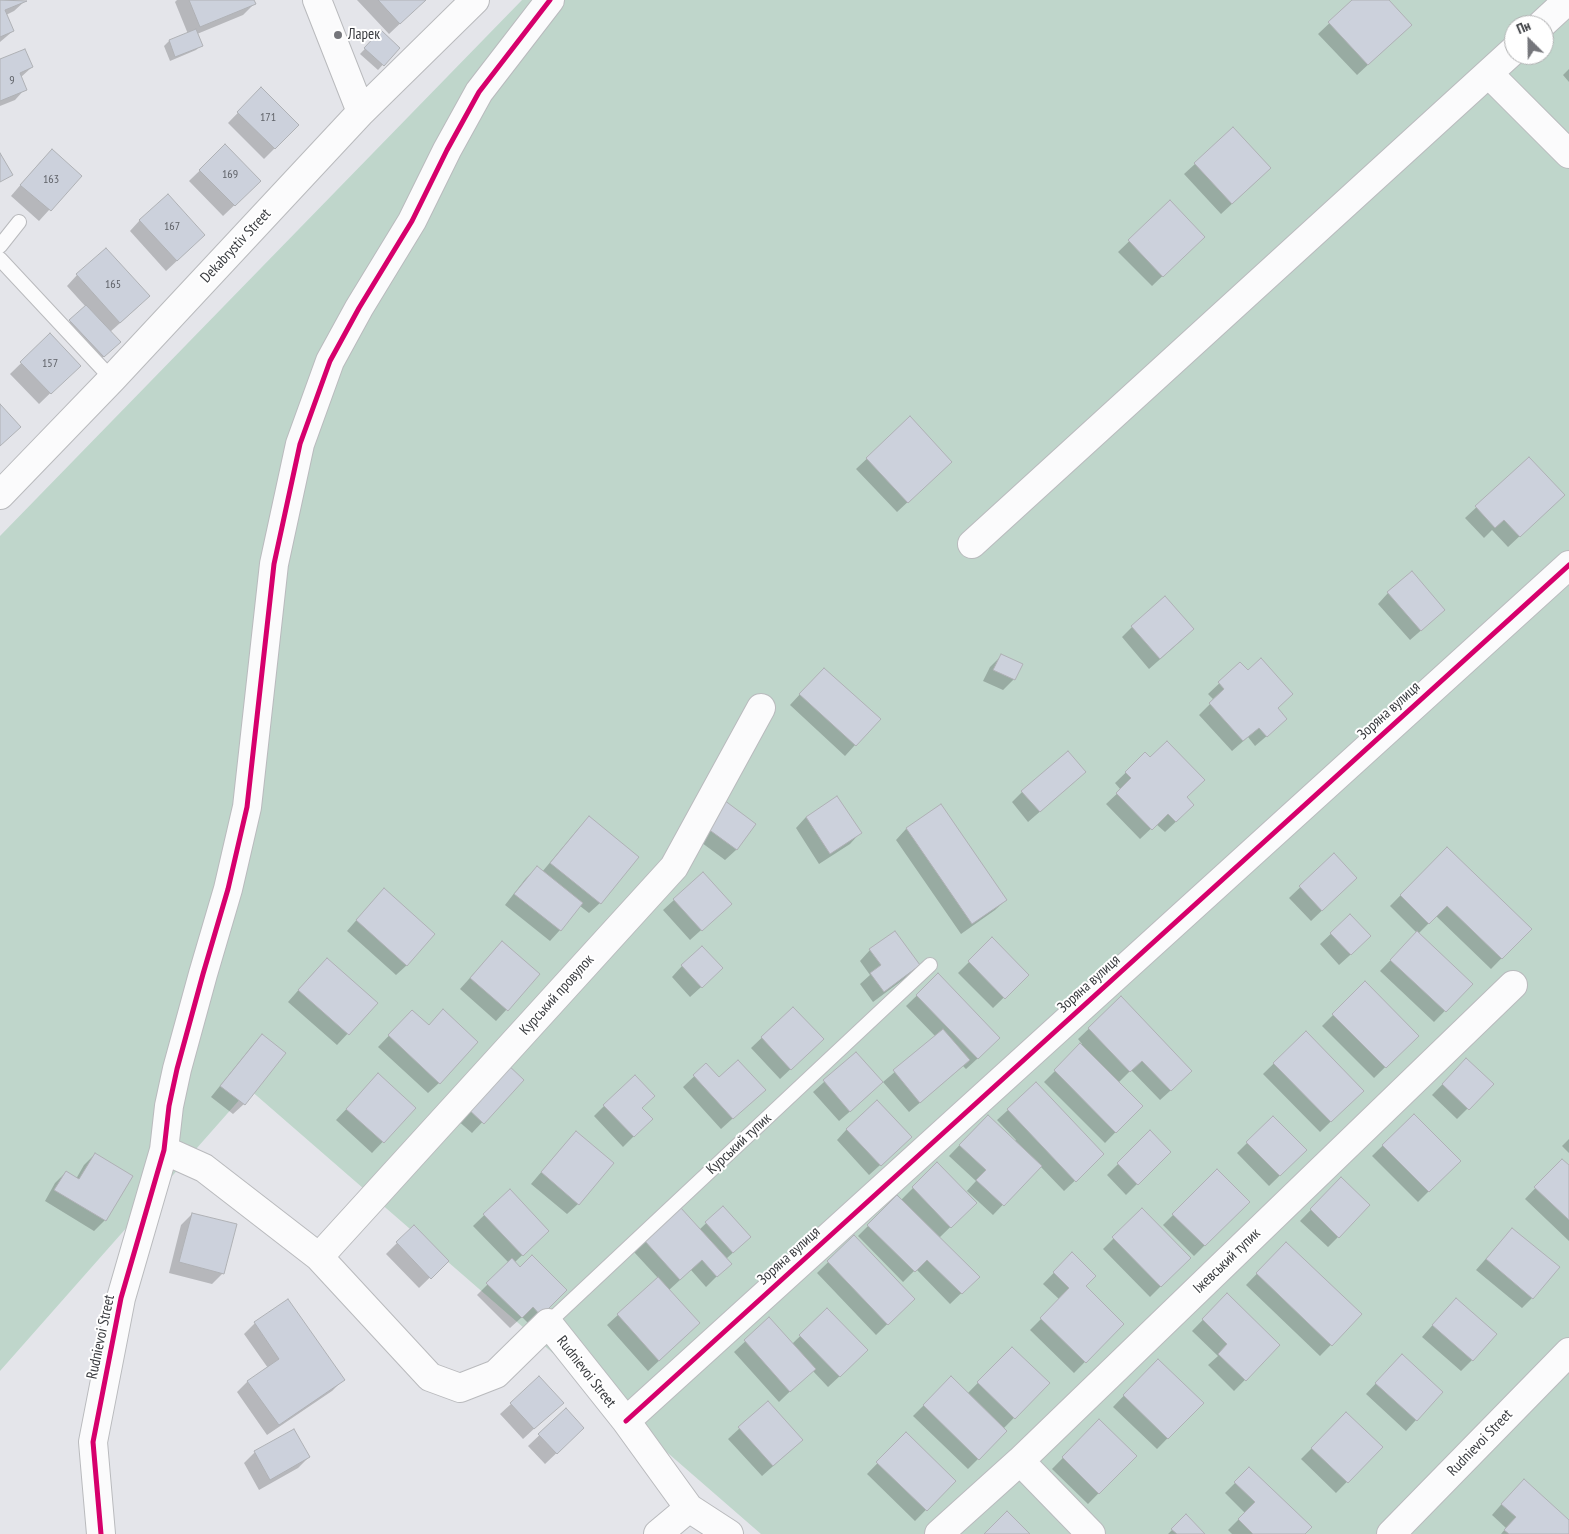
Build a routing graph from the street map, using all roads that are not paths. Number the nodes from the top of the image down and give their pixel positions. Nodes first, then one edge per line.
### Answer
1 (317, 0) edge
2 (475, 0) edge
3 (550, 0) edge
4 (1568, 0) edge
5 (1552, 15) edge
6 (1504, 60) edge
7 (1489, 74) junction
8 (361, 112) junction
9 (1569, 154) edge
10 (19, 222) dead end
11 (0, 246) edge
12 (0, 259) edge
13 (112, 379) junction
14 (0, 496) edge
15 (972, 544) dead end
16 (1569, 565) edge
17 (761, 708) dead end
18 (930, 965) dead end
19 (1513, 985) dead end
20 (164, 1150) junction
21 (319, 1257) junction
22 (548, 1324) junction
23 (1569, 1352) edge
24 (626, 1421) junction
25 (1020, 1461) junction
26 (689, 1508) junction
27 (101, 1534) edge
28 (658, 1534) edge
29 (729, 1534) edge
30 (939, 1534) edge
31 (1091, 1534) edge
32 (1391, 1534) edge

1 - 8 street
2 - 8 street, Dekabrystiv Street
3 - 20 street
4 - 5 street
6 - 7 street
7 - 9 street
7 - 15 street
8 - 13 street, Dekabrystiv Street
10 - 11 lane
12 - 13 lane
13 - 14 street, Dekabrystiv Street
16 - 24 street, Зоряна вулиця
17 - 21 street, Курський провулок
18 - 22 lane, Курський тупик
19 - 25 street, Іжевський тупик
20 - 21 street, Rudnievoi Street
20 - 27 street, Rudnievoi Street
21 - 22 street, Rudnievoi Street
22 - 24 street, Rudnievoi Street
23 - 32 street, Rudnievoi Street
24 - 26 street, Rudnievoi Street
25 - 30 street, Іжевський тупик
25 - 31 street
26 - 28 street
26 - 29 street, Rudnievoi Street

